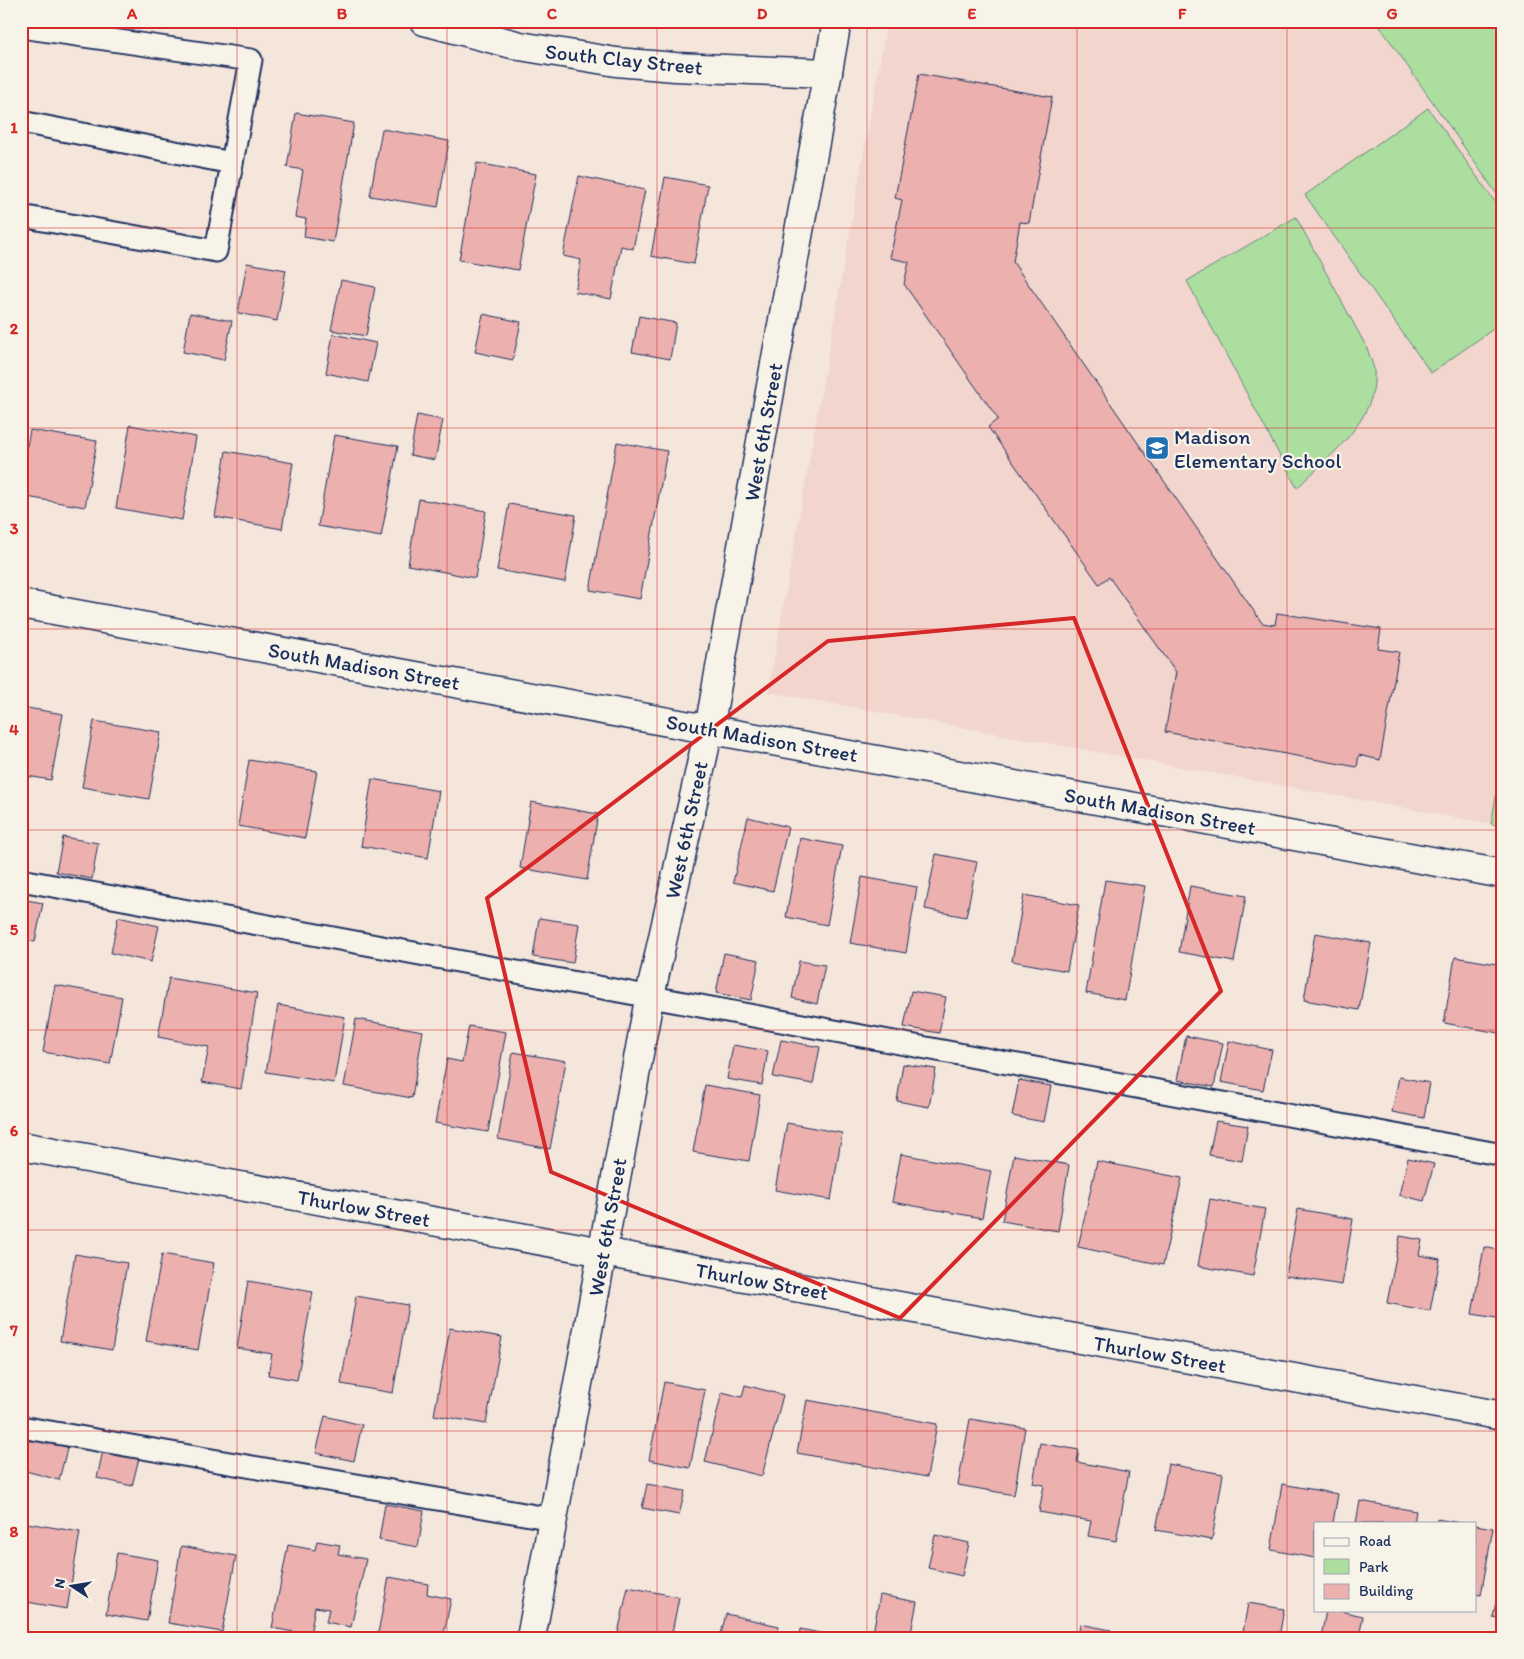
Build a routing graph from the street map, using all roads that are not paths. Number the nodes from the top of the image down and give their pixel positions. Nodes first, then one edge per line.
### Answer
1 (424, 21) edge
2 (837, 21) edge
3 (21, 27) edge
4 (828, 73) junction
5 (21, 122) edge
6 (232, 163) junction
7 (21, 216) edge
8 (21, 604) edge
9 (709, 729) junction
10 (1503, 874) edge
11 (21, 880) edge
12 (650, 996) junction
13 (21, 1146) edge
14 (1503, 1155) edge
15 (602, 1252) junction
16 (1503, 1416) edge
17 (21, 1427) edge
18 (553, 1519) junction
19 (532, 1638) edge

1 - 4 street, South Clay Street
2 - 4 street, West 6th Street
3 - 6 lane
4 - 9 street, West 6th Street
5 - 6 lane
6 - 7 lane
8 - 9 street, South Madison Street
9 - 10 street, South Madison Street
9 - 12 street, West 6th Street
11 - 12 lane
12 - 14 lane
12 - 15 street, West 6th Street
13 - 15 street, Thurlow Street
15 - 16 street, Thurlow Street
15 - 18 street, West 6th Street
17 - 18 lane
18 - 19 street, West 6th Street

